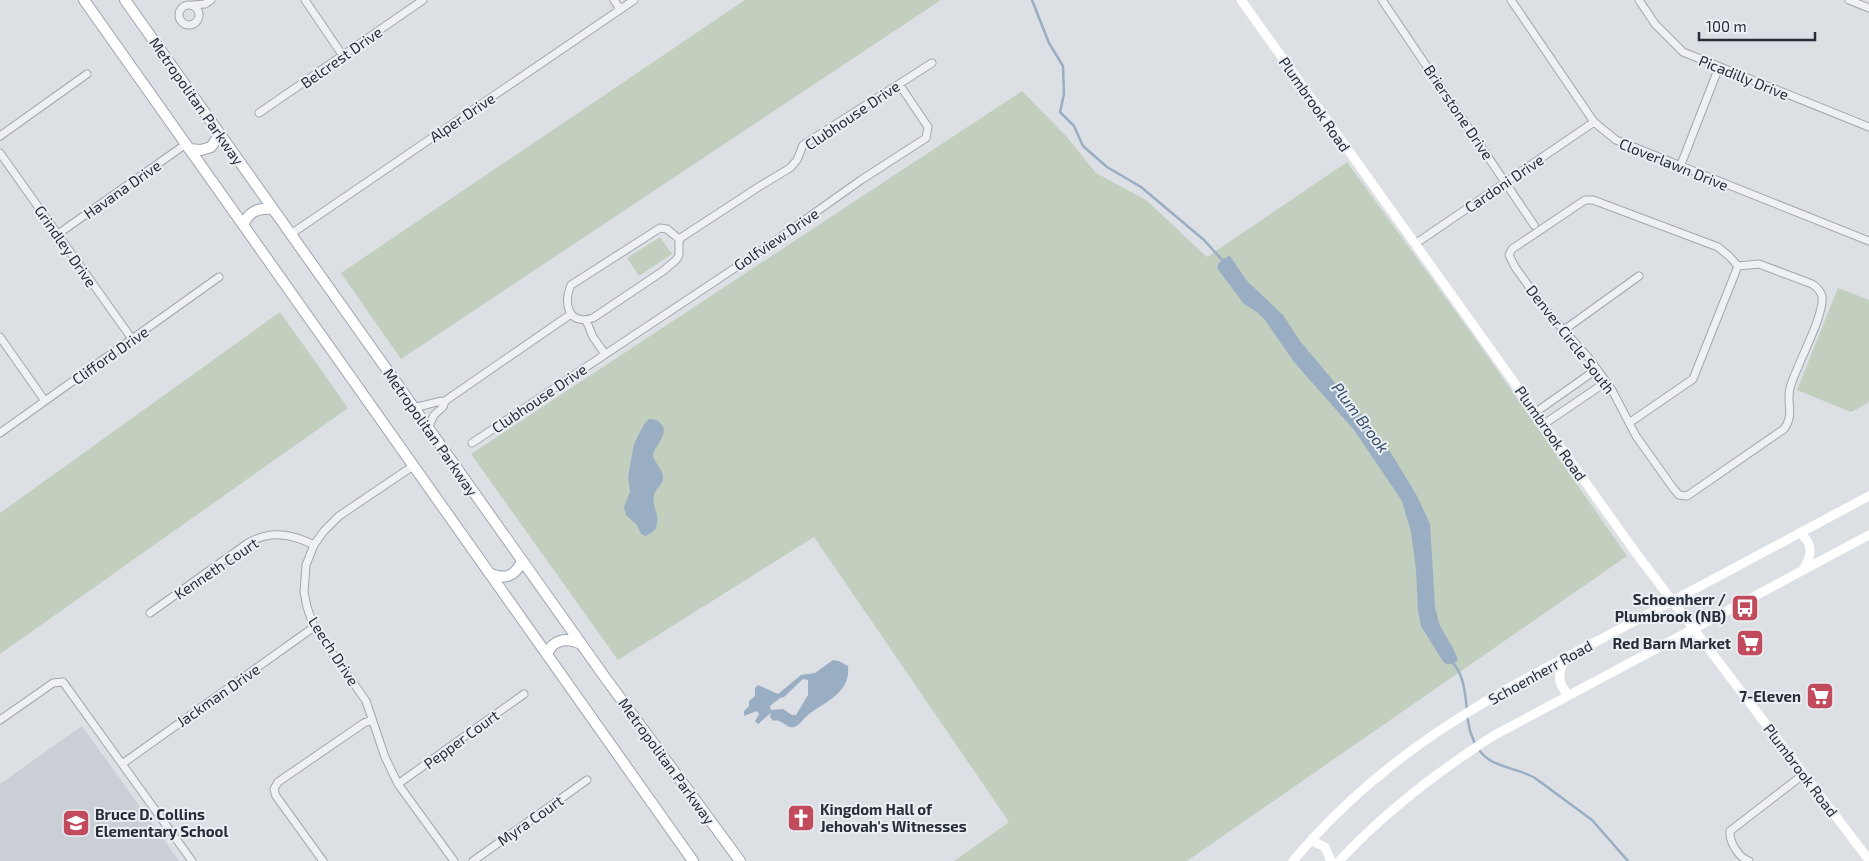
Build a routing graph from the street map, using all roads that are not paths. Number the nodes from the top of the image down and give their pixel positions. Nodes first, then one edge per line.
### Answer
1 (84, 0) edge
2 (125, 0) edge
3 (305, 0) edge
4 (423, 0) edge
5 (614, 0) edge
6 (634, 0) edge
7 (1241, 0) edge
8 (1382, 0) edge
9 (1511, 0) edge
10 (1639, 0) edge
11 (1849, 0) edge
12 (208, 2) edge
13 (192, 5) junction
14 (1869, 8) edge
15 (620, 9) junction
16 (199, 16) junction
17 (344, 56) junction
18 (932, 63) dead end
19 (1719, 67) junction
20 (87, 74) dead end
21 (899, 84) junction
22 (259, 113) dead end
23 (1594, 122) junction
24 (1869, 127) edge
25 (220, 134) junction
26 (0, 136) edge
27 (187, 146) junction
28 (0, 153) edge
29 (1680, 167) junction
30 (1506, 181) junction
31 (272, 209) junction
32 (243, 225) junction
33 (1534, 225) dead end
34 (58, 234) junction
35 (291, 234) junction
36 (679, 239) junction
37 (1869, 241) edge
38 (1415, 244) junction
39 (1738, 266) junction
40 (1639, 276) dead end
41 (219, 277) dead end
42 (571, 314) junction
43 (586, 320) junction
44 (1564, 330) junction
45 (0, 337) edge
46 (132, 339) junction
47 (605, 354) junction
48 (1597, 369) junction
49 (1606, 382) junction
50 (45, 401) junction
51 (445, 401) junction
52 (413, 407) junction
53 (1536, 412) junction
54 (1629, 423) junction
55 (1544, 424) junction
56 (428, 428) junction
57 (0, 433) edge
58 (472, 443) dead end
59 (413, 466) junction
60 (1869, 496) edge
61 (1799, 534) junction
62 (1869, 534) edge
63 (314, 545) junction
64 (522, 561) junction
65 (1803, 570) junction
66 (489, 573) junction
67 (1672, 601) junction
68 (150, 613) dead end
69 (314, 627) junction
70 (1694, 628) junction
71 (582, 645) junction
72 (548, 655) junction
73 (1566, 658) junction
74 (524, 694) dead end
75 (1569, 694) junction
76 (0, 720) edge
77 (372, 720) junction
78 (122, 764) junction
79 (1804, 774) junction
80 (587, 780) dead end
81 (398, 784) junction
82 (1312, 841) junction
83 (1869, 860) edge
84 (192, 861) edge
85 (323, 861) edge
86 (454, 861) edge
87 (472, 861) edge
88 (694, 861) edge
89 (740, 861) edge
90 (1294, 861) edge
91 (1331, 861) edge
92 (1339, 861) edge
93 (1749, 861) edge

1 - 27 main road
2 - 25 main road, Metropolitan Parkway
3 - 17 street
4 - 17 street, Belcrest Drive
5 - 15 street
6 - 15 street, Alper Drive
7 - 38 main road, Plumbrook Road
8 - 30 street, Brierstone Drive
9 - 23 street, Cloverlawn Drive
10 - 19 street, Picadilly Drive
11 - 14 street
12 - 13 street
12 - 16 street
13 - 16 street
13 - 16 street
15 - 35 street, Alper Drive
17 - 22 street, Belcrest Drive
18 - 21 street, Clubhouse Drive
19 - 24 street, Picadilly Drive
19 - 29 street
20 - 26 street
21 - 36 street, Clubhouse Drive
21 - 47 street, Golfview Drive
23 - 29 street, Cloverlawn Drive
23 - 30 street, Cardoni Drive
25 - 27 main road
25 - 31 main road, Metropolitan Parkway
27 - 32 main road
27 - 34 street, Havana Drive
28 - 34 street, Grindley Drive
29 - 37 street, Cloverlawn Drive
30 - 33 street, Brierstone Drive
30 - 38 street, Cardoni Drive
31 - 32 main road
31 - 35 main road, Metropolitan Parkway
32 - 59 main road
34 - 46 street, Grindley Drive
35 - 52 main road, Metropolitan Parkway
36 - 42 street
36 - 43 street
38 - 53 main road, Plumbrook Road
39 - 44 street, Denver Circle South
39 - 54 street
39 - 54 street, Denver Circle South
40 - 44 street
41 - 46 street, Clifford Drive
42 - 43 street
42 - 51 street
43 - 47 street
44 - 48 street, Denver Circle South
45 - 50 street
46 - 50 street, Clifford Drive
47 - 58 street, Clubhouse Drive
48 - 49 street, Denver Circle South
48 - 53 street
49 - 54 street, Denver Circle South
49 - 55 street
50 - 57 street, Clifford Drive
51 - 52 street
51 - 56 street
52 - 56 main road, Metropolitan Parkway
53 - 55 main road, Plumbrook Road
55 - 67 main road, Plumbrook Road
56 - 64 main road, Metropolitan Parkway
59 - 63 street, Leech Drive
59 - 66 main road
60 - 61 main road, Schoenherr Road
61 - 65 main road
61 - 67 main road, Schoenherr Road
62 - 65 main road
63 - 68 street, Kenneth Court
63 - 69 street, Leech Drive
64 - 66 main road
64 - 71 main road, Metropolitan Parkway
65 - 70 main road
66 - 72 main road
67 - 70 main road, Plumbrook Road
67 - 73 main road, Schoenherr Road
69 - 77 street, Leech Drive
69 - 78 street, Jackman Drive
70 - 75 main road
70 - 79 main road, Plumbrook Road
71 - 72 main road
71 - 89 main road, Metropolitan Parkway
72 - 88 main road
73 - 75 main road
73 - 82 main road, Schoenherr Road
74 - 81 street, Pepper Court
75 - 92 main road
76 - 78 street
77 - 81 street, Leech Drive
77 - 85 street
78 - 84 street
79 - 83 main road, Plumbrook Road
79 - 93 street
80 - 87 street, Myra Court
81 - 86 street, Leech Drive
82 - 90 main road, Schoenherr Road
82 - 91 main road

